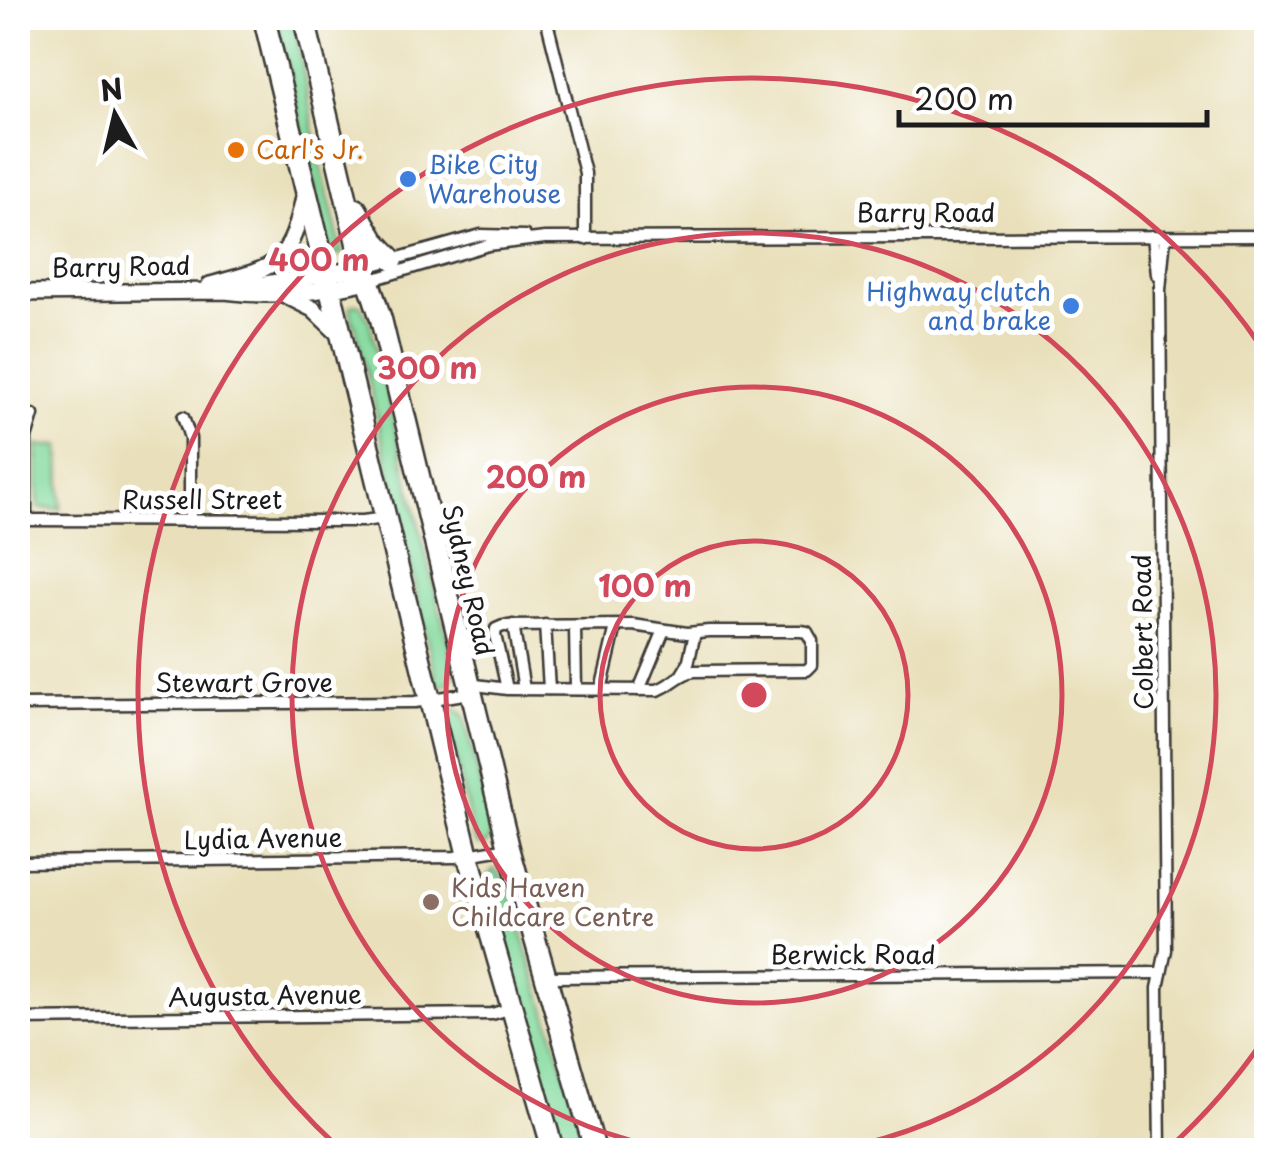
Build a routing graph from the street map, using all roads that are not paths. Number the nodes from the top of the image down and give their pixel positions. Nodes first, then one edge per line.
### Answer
1 (264, 18) edge
2 (304, 18) edge
3 (546, 18) edge
4 (344, 186) junction
5 (306, 188) junction
6 (1159, 236) junction
7 (1266, 236) edge
8 (545, 238) junction
9 (585, 239) junction
10 (393, 260) junction
11 (366, 274) junction
12 (328, 282) junction
13 (186, 291) junction
14 (225, 291) junction
15 (18, 293) edge
16 (283, 295) junction
17 (342, 338) junction
18 (33, 415) dead end
19 (183, 417) dead end
20 (386, 518) junction
21 (22, 520) edge
22 (190, 520) junction
23 (513, 625) junction
24 (545, 625) junction
25 (616, 626) junction
26 (575, 627) junction
27 (664, 630) junction
28 (695, 633) junction
29 (682, 674) junction
30 (469, 689) junction
31 (524, 689) junction
32 (549, 689) junction
33 (506, 690) junction
34 (576, 690) junction
35 (601, 690) junction
36 (639, 690) junction
37 (429, 701) junction
38 (18, 705) edge
39 (509, 848) junction
40 (468, 856) junction
41 (18, 862) edge
42 (1161, 973) junction
43 (546, 977) junction
44 (512, 1008) junction
45 (18, 1019) edge
46 (553, 1150) edge
47 (596, 1150) edge
48 (1160, 1150) edge

1 - 5 highway
2 - 4 highway, Sydney Road
3 - 9 street
4 - 10 highway
4 - 11 highway, Sydney Road
5 - 12 highway
5 - 13 main road
6 - 7 street, Barry Road
6 - 9 street, Barry Road
6 - 42 street, Colbert Road
8 - 9 street, Barry Road
8 - 10 street, Barry Road
8 - 11 street, Barry Road
10 - 11 street, Barry Road
11 - 12 main road, Barry Road
11 - 30 highway, Sydney Road
12 - 14 main road, Barry Road
12 - 16 main road, Barry Road
12 - 17 highway
13 - 14 main road, Barry Road
13 - 15 main road, Barry Road
14 - 16 main road, Barry Road
16 - 17 main road
17 - 20 highway
18 - 21 street
19 - 22 street
20 - 22 street, Russell Street
20 - 37 highway
21 - 22 street, Russell Street
23 - 24 street
23 - 31 street
23 - 33 street
24 - 26 street
24 - 32 street
25 - 26 street
25 - 27 street
25 - 35 street
26 - 34 street
27 - 28 street
27 - 36 street
28 - 29 street
28 - 29 street
29 - 36 street
30 - 33 street, Stewart Grove
30 - 37 street, Stewart Grove
30 - 39 highway, Sydney Road
31 - 32 street, Stewart Grove
31 - 33 street, Stewart Grove
32 - 34 street, Stewart Grove
34 - 35 street, Stewart Grove
35 - 36 street, Stewart Grove
37 - 38 street, Stewart Grove
37 - 40 highway
39 - 40 street, Lydia Avenue
39 - 43 highway, Sydney Road
40 - 41 street, Lydia Avenue
40 - 44 highway
42 - 43 street, Berwick Road
42 - 48 street, Colbert Road
43 - 47 highway, Sydney Road
44 - 45 street, Augusta Avenue
44 - 46 highway

